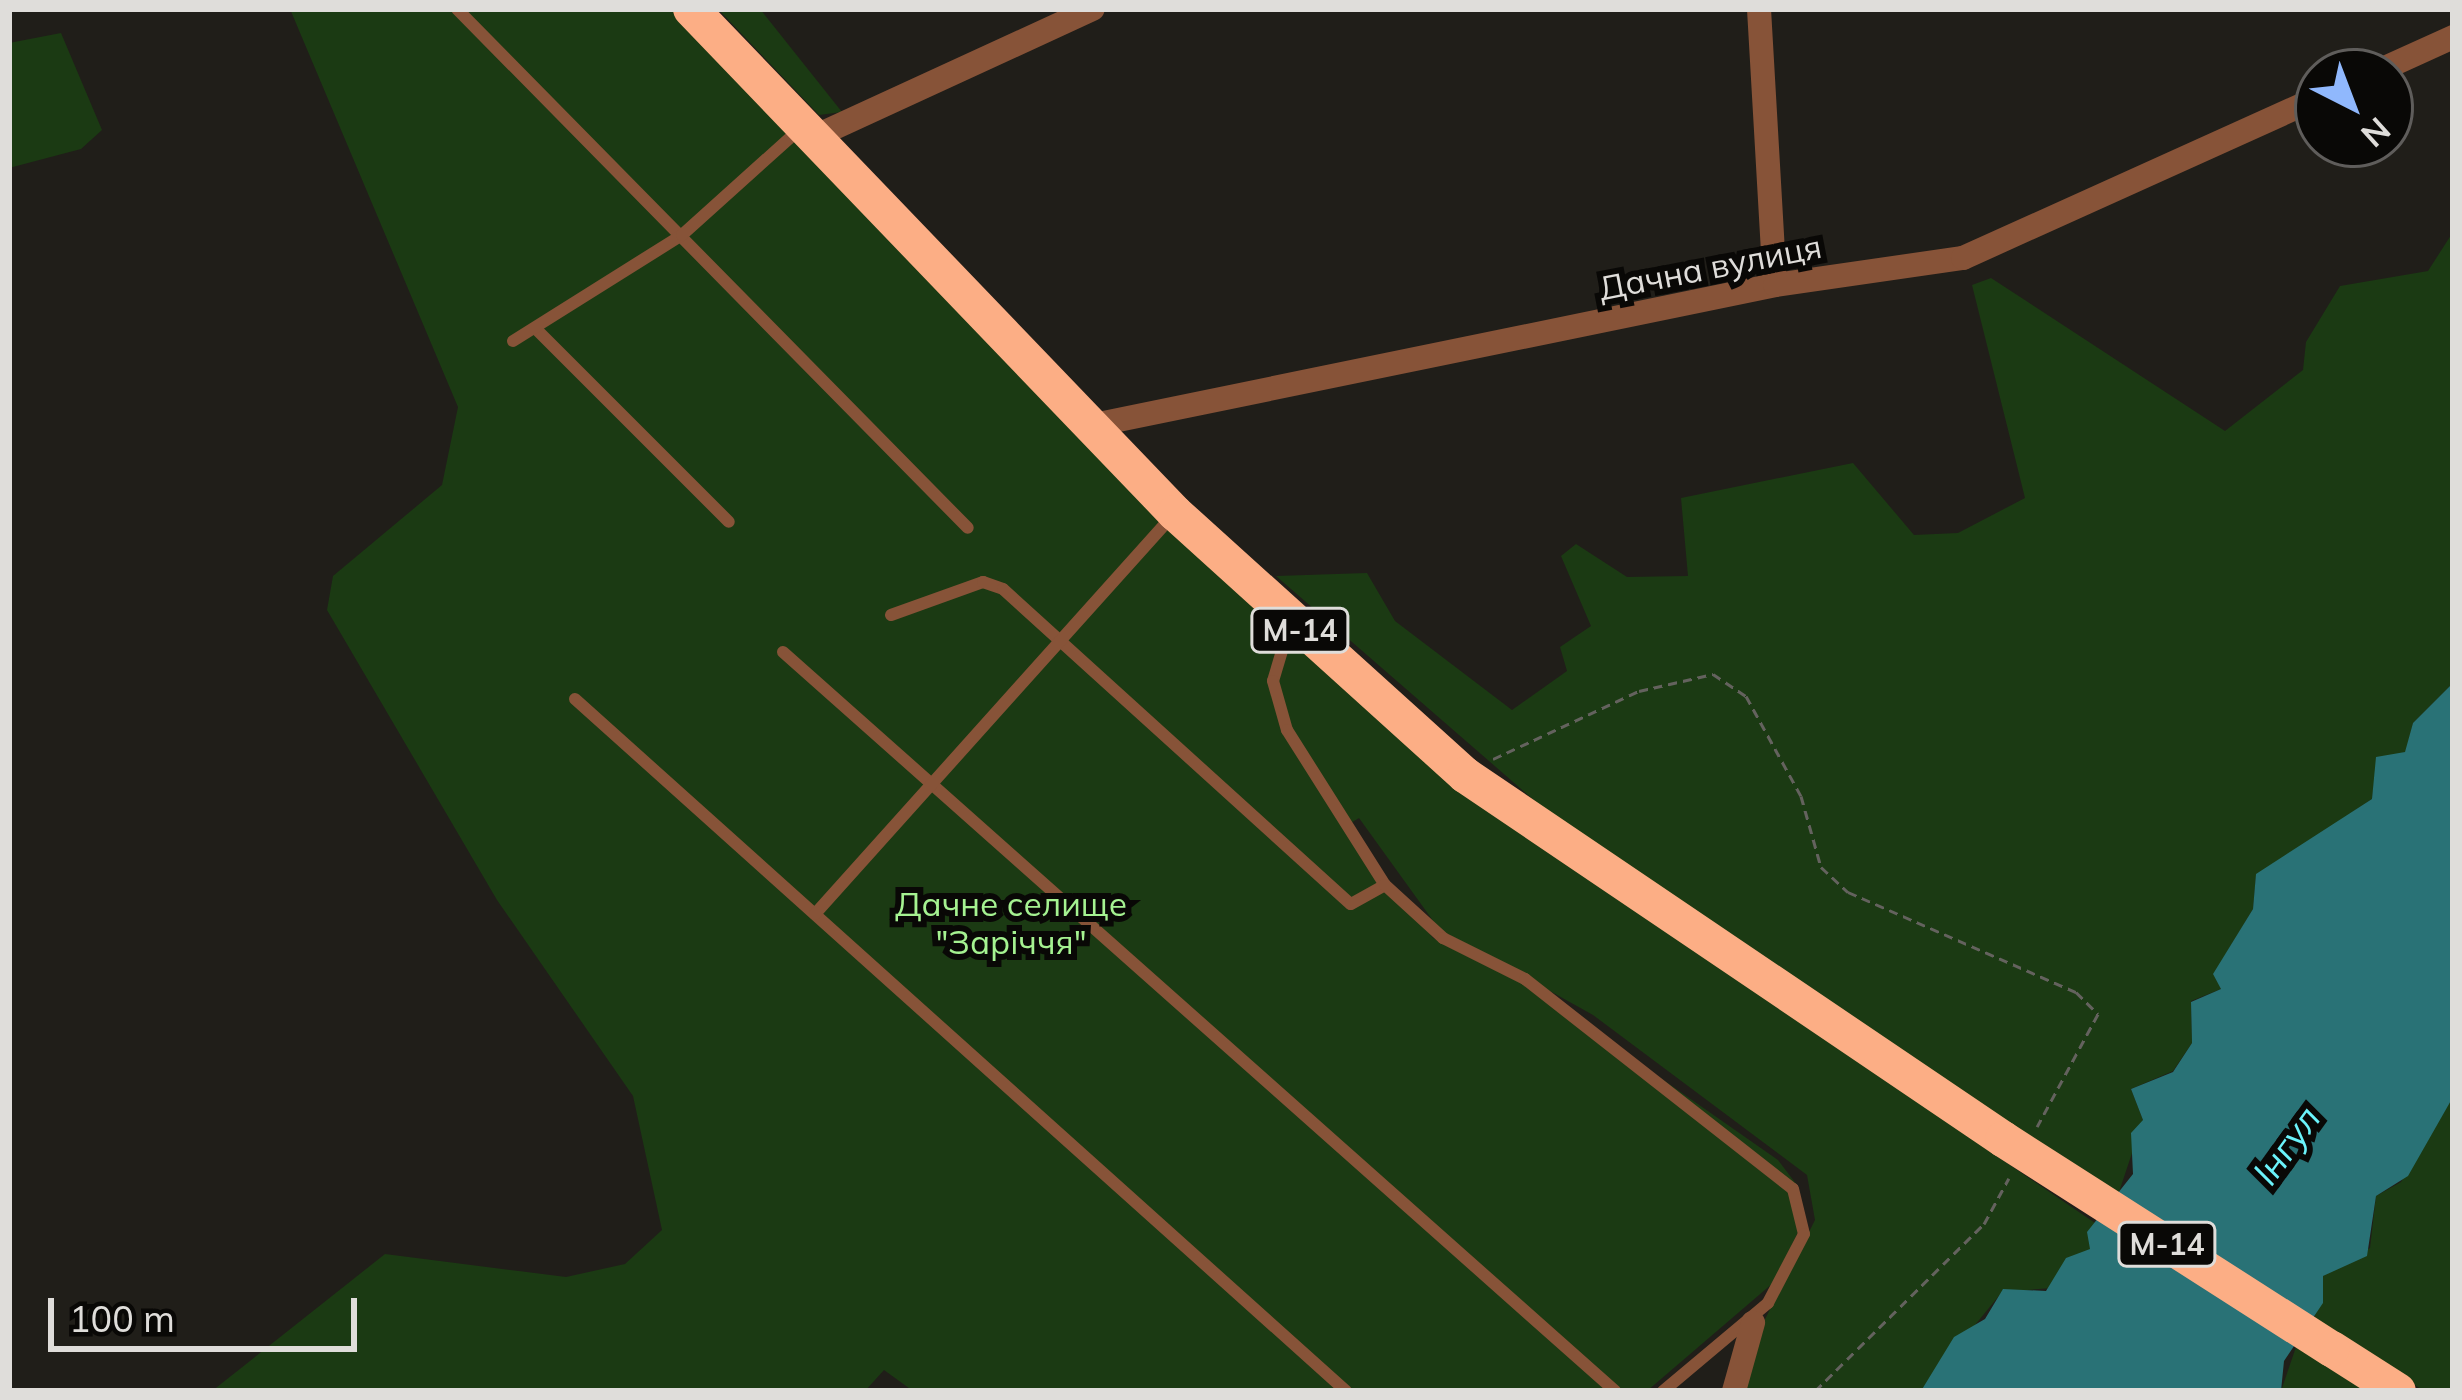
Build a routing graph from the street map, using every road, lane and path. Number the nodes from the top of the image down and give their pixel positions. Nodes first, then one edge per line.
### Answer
1 (458, 9) edge
2 (691, 9) edge
3 (1093, 9) edge
4 (1759, 9) edge
5 (2453, 37) edge
6 (2414, 55) edge
7 (2294, 109) edge
8 (807, 133) junction
9 (682, 235) junction
10 (1774, 285) junction
11 (535, 328) junction
12 (513, 341) dead end
13 (1089, 426) junction
14 (1175, 513) junction
15 (728, 521) dead end
16 (968, 528) dead end
17 (891, 615) dead end
18 (1290, 622) junction
19 (1061, 647) junction
20 (783, 652) dead end
21 (575, 700) dead end
22 (1465, 775) junction
23 (930, 784) junction
24 (1385, 884) junction
25 (815, 914) junction
26 (2014, 1151) junction
27 (1753, 1323) junction
28 (1346, 1391) edge
29 (1615, 1391) edge
30 (1663, 1391) edge
31 (1733, 1391) edge
32 (1815, 1391) edge
33 (2398, 1391) edge

1 - 9 lane
2 - 8 highway, М-14
3 - 8 street
4 - 10 street
5 - 6 street
7 - 10 street, Дачна вулиця
8 - 9 lane
8 - 13 highway, М-14
9 - 11 lane
9 - 16 lane
10 - 13 street, Дачна вулиця
11 - 12 lane
11 - 15 lane
13 - 14 highway, М-14
14 - 18 highway, М-14
14 - 19 lane
17 - 19 lane
18 - 22 highway, М-14
18 - 24 lane
19 - 23 lane
19 - 24 lane
20 - 23 lane
21 - 25 lane
22 - 26 highway, М-14
22 - 26 path
23 - 25 lane
23 - 29 lane
24 - 27 lane
25 - 28 lane
26 - 32 path
26 - 33 highway, М-14, bridge
27 - 30 lane
27 - 31 street

